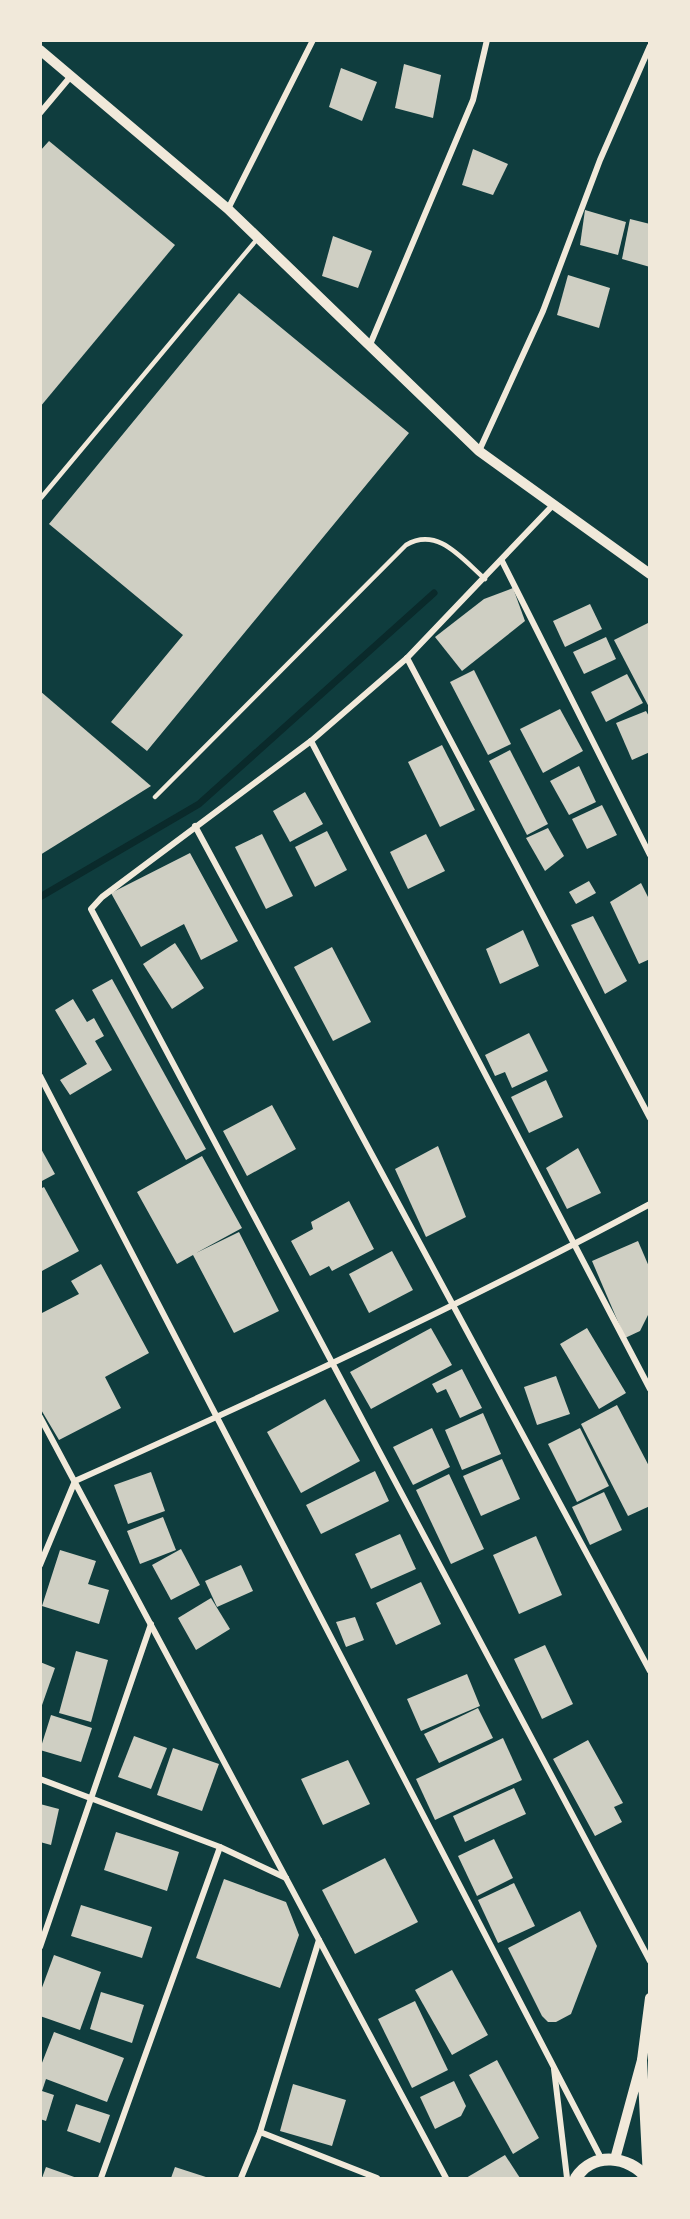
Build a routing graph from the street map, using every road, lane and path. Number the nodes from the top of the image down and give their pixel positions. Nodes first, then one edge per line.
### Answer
1 (313, 40) edge
2 (487, 40) edge
3 (650, 46) edge
4 (40, 50) edge
5 (72, 76) junction
6 (40, 113) edge
7 (228, 209) junction
8 (258, 238) junction
9 (368, 347) junction
10 (479, 451) junction
11 (40, 499) edge
12 (554, 504) junction
13 (502, 561) junction
14 (650, 574) edge
15 (485, 579) junction
16 (407, 658) junction
17 (310, 741) junction
18 (156, 797) dead end
19 (195, 826) junction
20 (650, 855) edge
21 (40, 1076) edge
22 (650, 1118) edge
23 (650, 1204) edge
24 (574, 1245) junction
25 (452, 1305) junction
26 (332, 1362) junction
27 (650, 1389) edge
28 (40, 1417) edge
29 (218, 1417) junction
30 (75, 1482) junction
31 (40, 1565) edge
32 (151, 1624) junction
33 (650, 1671) edge
34 (40, 1779) edge
35 (92, 1800) junction
36 (219, 1847) junction
37 (286, 1878) junction
38 (319, 1940) junction
39 (40, 1947) edge
40 (650, 1961) edge
41 (650, 1998) edge
42 (642, 2060) junction
43 (553, 2063) junction
44 (260, 2132) junction
45 (615, 2159) junction
46 (602, 2160) junction
47 (100, 2178) edge
48 (241, 2178) edge
49 (377, 2178) edge
50 (446, 2178) edge
51 (567, 2178) edge
52 (576, 2178) edge
53 (648, 2178) edge

1 - 7 street
2 - 9 street
3 - 10 street
4 - 5 street
5 - 6 street
5 - 7 street
7 - 8 street
8 - 9 street
8 - 11 lane
9 - 10 street
10 - 12 street
12 - 13 street
12 - 14 street
13 - 15 street
13 - 20 street
15 - 16 street
15 - 18 lane
16 - 17 street
16 - 22 street
17 - 19 street
17 - 24 street
19 - 25 street
19 - 26 street
21 - 29 street
23 - 24 street
24 - 25 street
24 - 27 street
25 - 26 street
25 - 33 street
26 - 29 street
26 - 40 street
28 - 30 street
29 - 30 street
29 - 43 street
30 - 31 street
30 - 32 street
32 - 35 street
32 - 37 street
34 - 35 street
35 - 36 street
35 - 39 street
36 - 37 street
36 - 47 street
37 - 38 street
38 - 44 street
38 - 50 street
41 - 42 street
42 - 45 street
42 - 53 street
43 - 46 street
43 - 51 street
44 - 48 street
44 - 49 street
45 - 46 main road
45 - 53 main road
46 - 52 main road

